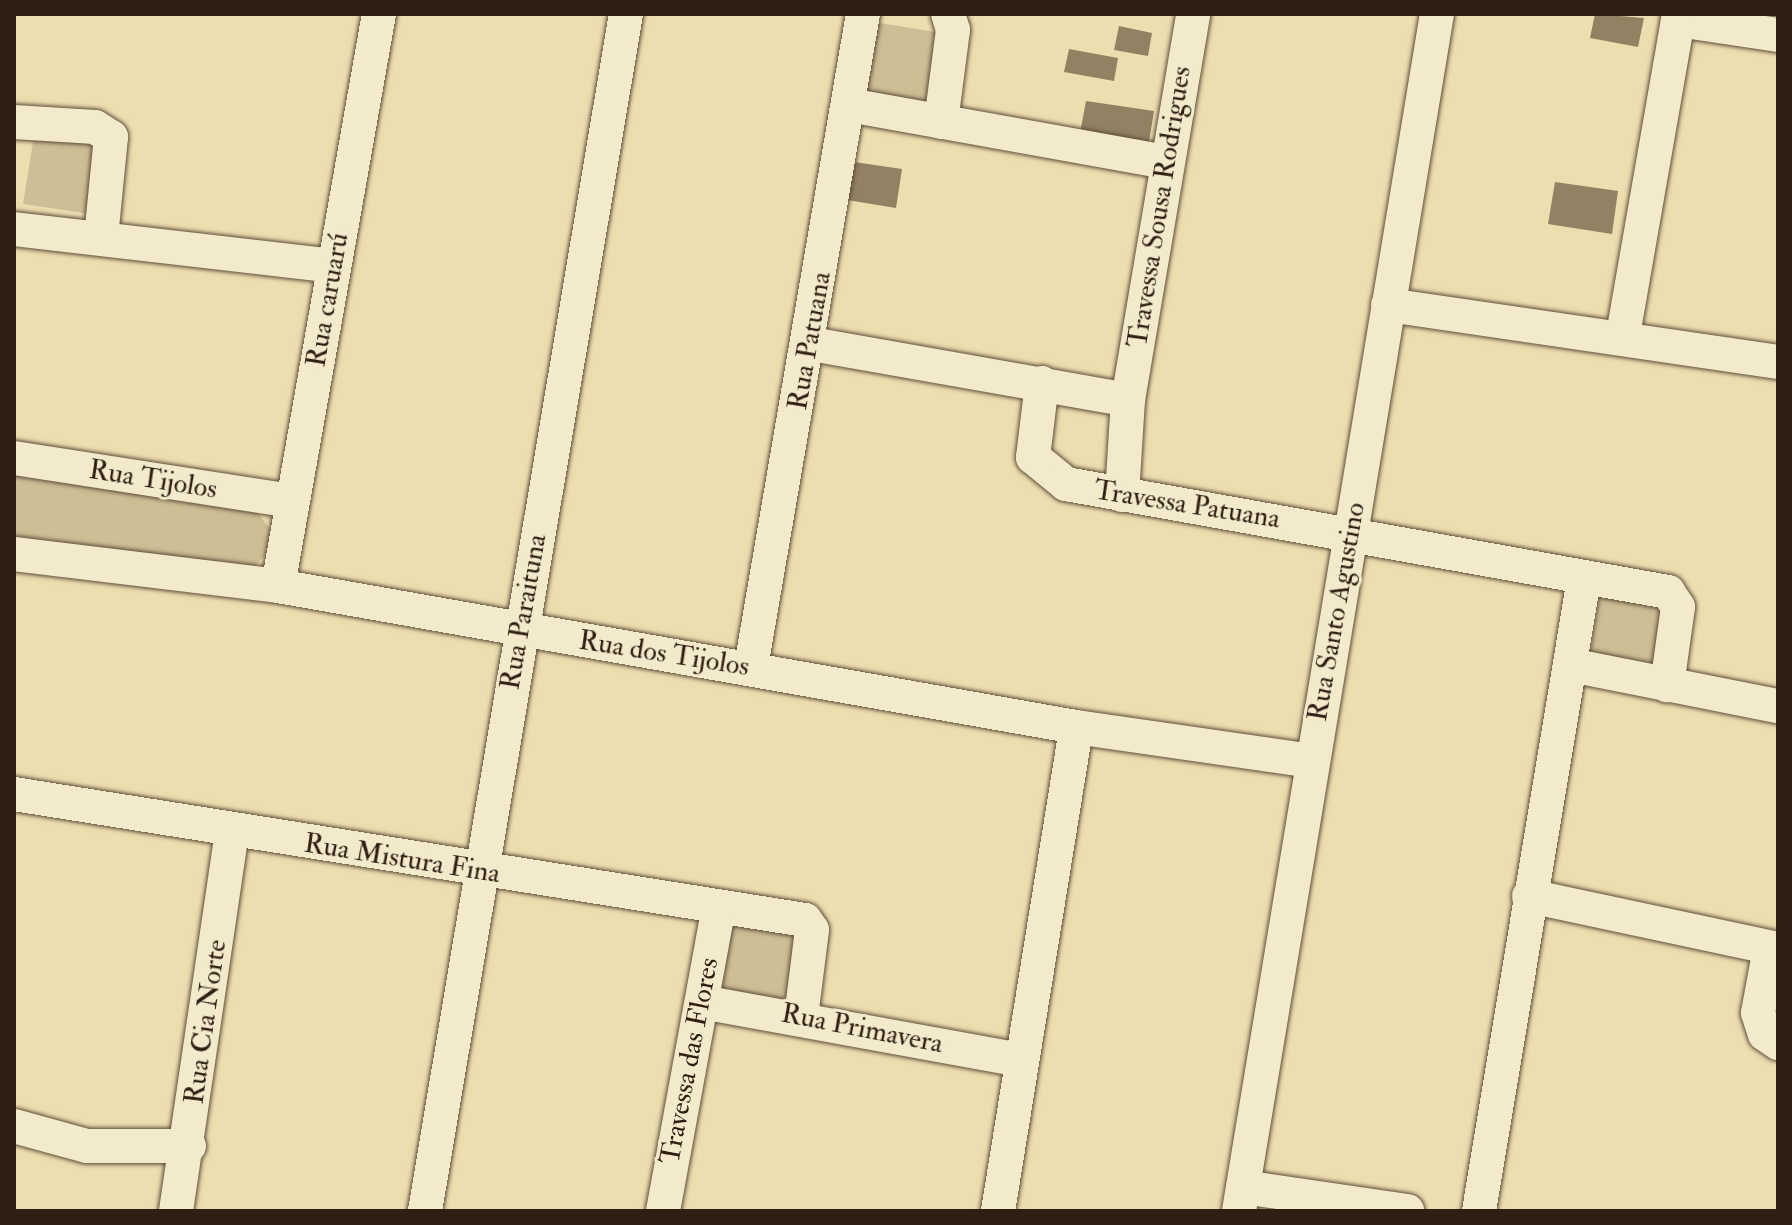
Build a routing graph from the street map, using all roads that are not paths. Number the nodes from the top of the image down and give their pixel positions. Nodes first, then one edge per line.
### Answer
1 (379, 14) edge
2 (626, 14) edge
3 (863, 14) edge
4 (948, 14) edge
5 (1193, 14) edge
6 (1437, 14) edge
7 (1678, 17) edge
8 (1778, 35) edge
9 (849, 105) junction
10 (941, 122) junction
11 (15, 129) edge
12 (1166, 162) junction
13 (14, 229) edge
14 (101, 238) junction
15 (334, 266) junction
16 (1388, 305) junction
17 (1623, 335) junction
18 (811, 344) junction
19 (1778, 362) edge
20 (1042, 383) junction
21 (1128, 400) junction
22 (14, 458) edge
23 (1122, 495) junction
24 (292, 501) junction
25 (1351, 531) junction
26 (14, 554) edge
27 (1584, 579) junction
28 (278, 586) junction
29 (521, 632) junction
30 (1570, 665) junction
31 (751, 667) junction
32 (1667, 685) junction
33 (1778, 706) edge
34 (1076, 727) junction
35 (1312, 761) junction
36 (14, 794) edge
37 (232, 833) junction
38 (481, 871) junction
39 (1529, 896) junction
40 (718, 911) junction
41 (1774, 948) edge
42 (702, 1002) junction
43 (801, 1017) junction
44 (1778, 1043) edge
45 (1022, 1060) junction
46 (14, 1126) edge
47 (189, 1146) junction
48 (1241, 1199) edge
49 (176, 1211) edge
50 (425, 1211) edge
51 (663, 1211) edge
52 (998, 1211) edge
53 (1407, 1211) edge
54 (1479, 1211) edge

1 - 15 street, Rua caruarú
2 - 29 street, Rua Paraituna
3 - 9 street, Rua Patuana
4 - 10 street
5 - 12 street, Travessa Sousa Rodrigues
6 - 16 street, Rua Santo Agustino
7 - 8 street
7 - 17 street
9 - 10 street
9 - 18 street, Rua Patuana
10 - 12 street
11 - 14 street
12 - 21 street, Travessa Sousa Rodrigues
13 - 14 street
14 - 15 street
15 - 24 street, Rua caruarú
16 - 17 street
16 - 25 street, Rua Santo Agustino
17 - 19 street
18 - 20 street
18 - 31 street, Rua Patuana
20 - 21 street
20 - 23 street, Travessa Patuana
21 - 23 street, Travessa Sousa Rodrigues
22 - 24 street, Rua Tijolos
23 - 25 street, Travessa Patuana
24 - 28 street, Rua caruarú
25 - 27 street, Travessa Patuana
25 - 35 street, Rua Santo Agustino
26 - 28 street, Rua dos Tijolos
27 - 30 street
27 - 32 street, Travessa Patuana
28 - 29 street, Rua dos Tijolos
29 - 31 street, Rua dos Tijolos
29 - 38 street, Rua Paraituna
30 - 32 street
30 - 39 street
31 - 34 street, Rua dos Tijolos
32 - 33 street
34 - 35 street, Rua dos Tijolos
34 - 45 street
35 - 48 street, Rua Santo Agustino
36 - 37 street, Rua Mistura Fina
37 - 38 street, Rua Mistura Fina
37 - 47 street, Rua Cia Norte
38 - 40 street, Rua Mistura Fina
38 - 50 street, Rua Paraituna
39 - 41 street
39 - 54 street
40 - 42 street, Travessa das Flores
40 - 43 street, Rua Mistura Fina
41 - 44 street
42 - 43 street, Rua Primavera
42 - 51 street, Travessa das Flores
43 - 45 street, Rua Primavera
45 - 52 street
46 - 47 street
47 - 49 street, Rua Cia Norte
48 - 53 street

